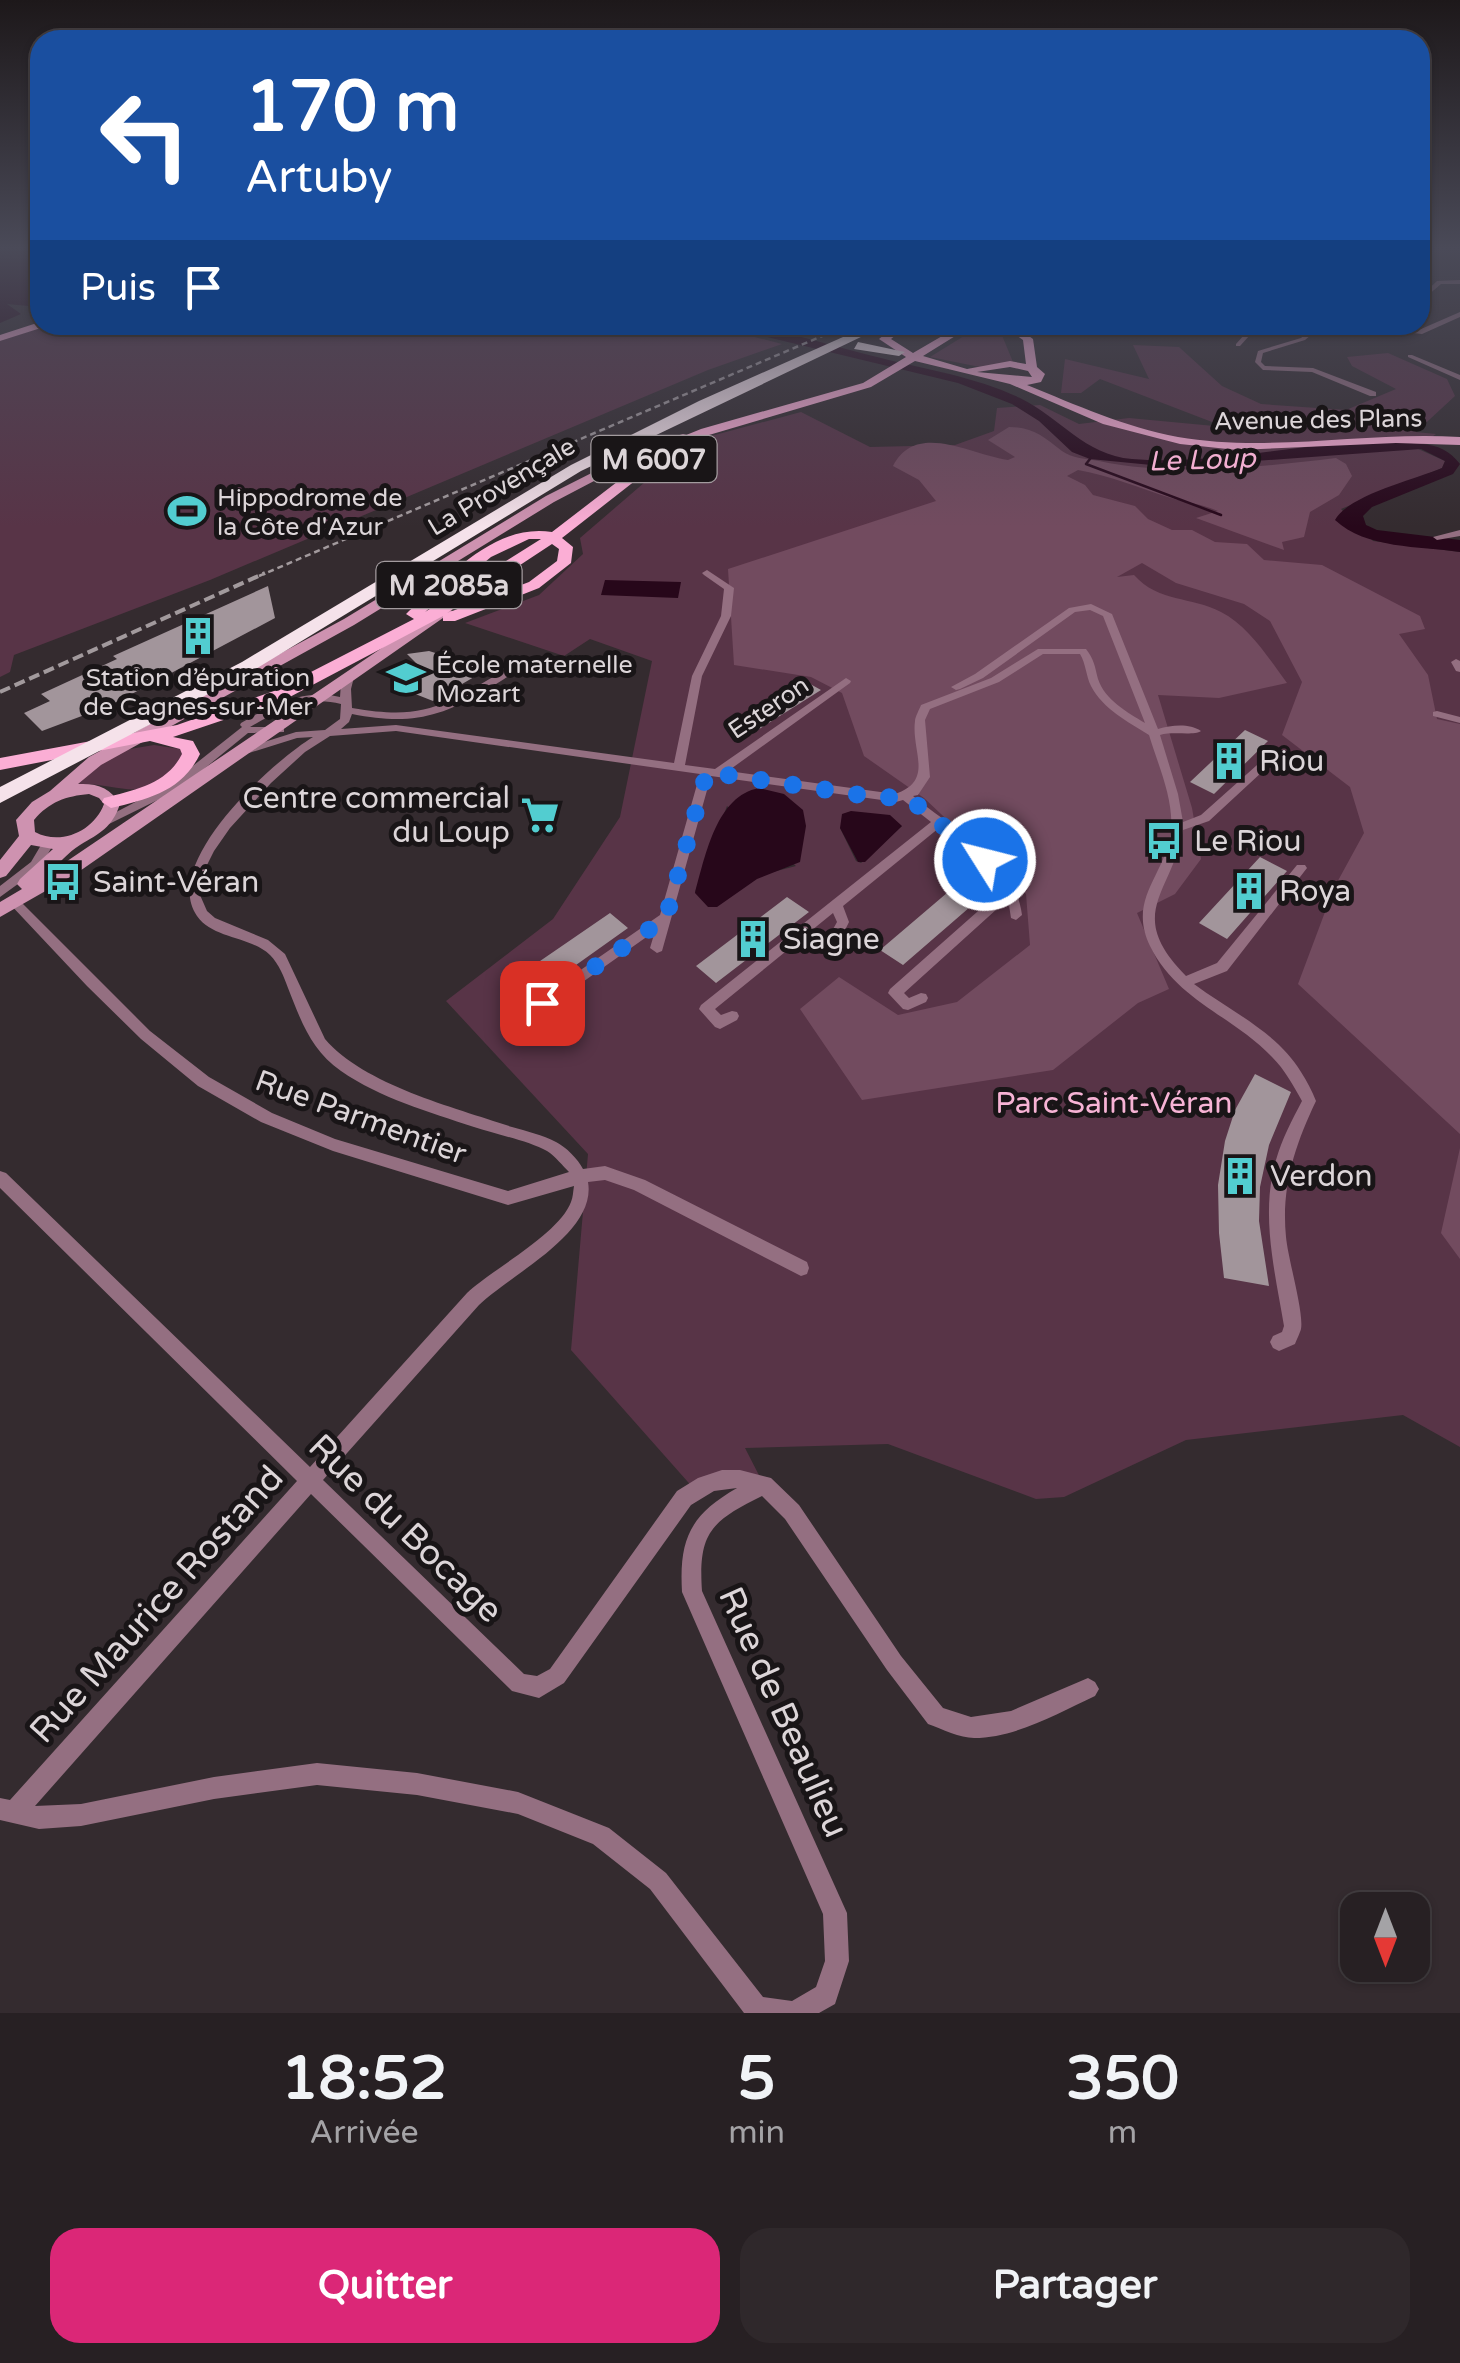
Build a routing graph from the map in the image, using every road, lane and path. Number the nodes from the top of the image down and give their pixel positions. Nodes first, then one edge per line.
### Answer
1 (1028, 339) edge
2 (852, 340) edge
3 (942, 340) edge
4 (1015, 340) edge
5 (1243, 340) edge
6 (1300, 340) edge
7 (1380, 340) edge
8 (884, 341) joint
9 (848, 342) junction
10 (1384, 342) dead end
11 (1238, 345) dead end
12 (1410, 356) dead end
13 (789, 361) junction
14 (901, 362) junction
15 (1016, 364) junction
16 (989, 371) junction
17 (1034, 374) junction
18 (882, 377) junction
19 (1460, 378) edge
20 (1015, 384) junction
21 (1373, 394) dead end
22 (1118, 426) junction
23 (682, 437) junction
24 (1460, 441) edge
25 (512, 507) junction
26 (1460, 532) edge
27 (1437, 536) dead end
28 (707, 573) dead end
29 (455, 604) junction
30 (422, 628) junction
31 (369, 646) junction
32 (509, 672) dead end
33 (349, 677) junction
34 (846, 681) dead end
35 (322, 694) junction
36 (934, 701) junction
37 (346, 710) junction
38 (1437, 714) dead end
39 (1460, 720) edge
40 (372, 727) junction
41 (273, 728) junction
42 (332, 731) junction
43 (1196, 731) dead end
44 (1154, 732) junction
45 (151, 736) junction
46 (299, 743) junction
47 (1270, 759) dead end
48 (0, 762) edge
49 (680, 768) junction
50 (209, 772) junction
51 (712, 772) junction
52 (0, 780) edge
53 (169, 782) junction
54 (56, 795) junction
55 (0, 796) edge
56 (906, 796) junction
57 (108, 812) junction
58 (936, 824) junction
59 (1177, 828) junction
60 (28, 836) junction
61 (74, 840) junction
62 (48, 843) junction
63 (1301, 868) dead end
64 (0, 872) edge
65 (1010, 888) junction
66 (4, 902) edge
67 (836, 904) junction
68 (1016, 915) dead end
69 (666, 918) junction
70 (838, 931) dead end
71 (656, 948) dead end
72 (1182, 983) junction
73 (921, 998) dead end
74 (732, 1016) dead end
75 (513, 1034) dead end
76 (580, 1177) junction
77 (0, 1178) edge
78 (801, 1268) dead end
79 (1279, 1342) dead end
80 (310, 1480) junction
81 (764, 1485) junction
82 (1088, 1689) dead end
83 (6, 1811) edge
84 (794, 2013) edge

1 - 17 main road
2 - 9 highway, La Provençale
3 - 14 main road
4 - 15 main road
5 - 11 street
6 - 21 street
7 - 10 street
8 - 9 highway
8 - 14 main road
9 - 13 highway, La Provençale
9 - 14 highway
9 - 25 highway
12 - 19 street
13 - 25 highway, La Provençale
13 - 52 highway, La Provençale
14 - 16 main road
14 - 18 main road, M 6007
15 - 16 main road
15 - 17 main road, Avenue des Plans
16 - 20 main road, Avenue des Plans
17 - 20 main road
17 - 22 main road, Avenue des Plans
18 - 23 main road, M 6007
18 - 29 main road, M 6007
20 - 22 main road, Avenue des Plans
22 - 24 main road, Avenue des Plans
23 - 31 main road, M 6007
23 - 54 main road
25 - 55 highway, La Provençale
26 - 27 street
28 - 49 street
29 - 30 main road
29 - 45 main road, M 6007
30 - 31 main road, M 2085a
30 - 33 main road, M 2085a
31 - 45 main road, M 6007
32 - 37 street
33 - 35 main road, M 2085a
33 - 37 street
34 - 51 street, Esteron
35 - 37 street
35 - 41 main road, M 2085a
35 - 53 street
36 - 44 street
36 - 44 street
36 - 56 street
37 - 40 street
37 - 42 street
38 - 39 street
40 - 42 street
40 - 49 street
41 - 46 street
41 - 50 main road, M 2085a
41 - 57 street
42 - 46 street
43 - 44 street
44 - 59 street
45 - 48 main road, M 6007
45 - 48 main road, M 6007
45 - 53 main road
46 - 50 street
46 - 76 street
47 - 59 street
49 - 51 street
50 - 66 main road, M 2085a
51 - 56 street
51 - 69 street
53 - 57 main road
54 - 57 main road
54 - 60 main road
56 - 58 street
57 - 61 main road
58 - 65 street
58 - 67 street
59 - 72 street
60 - 62 main road
60 - 64 main road
61 - 62 main road
61 - 66 main road
62 - 66 street
63 - 72 street
65 - 68 street
65 - 73 street
66 - 76 street, Rue Parmentier
67 - 70 street
67 - 74 street
69 - 71 street
69 - 75 street
72 - 79 street
76 - 78 street
76 - 80 street, Rue Maurice Rostand
77 - 80 street, Rue du Bocage
80 - 81 street, Rue du Bocage
80 - 83 street, Rue Maurice Rostand
81 - 82 street
81 - 84 street, Rue de Beaulieu
83 - 84 street, Rue de Beaulieu

